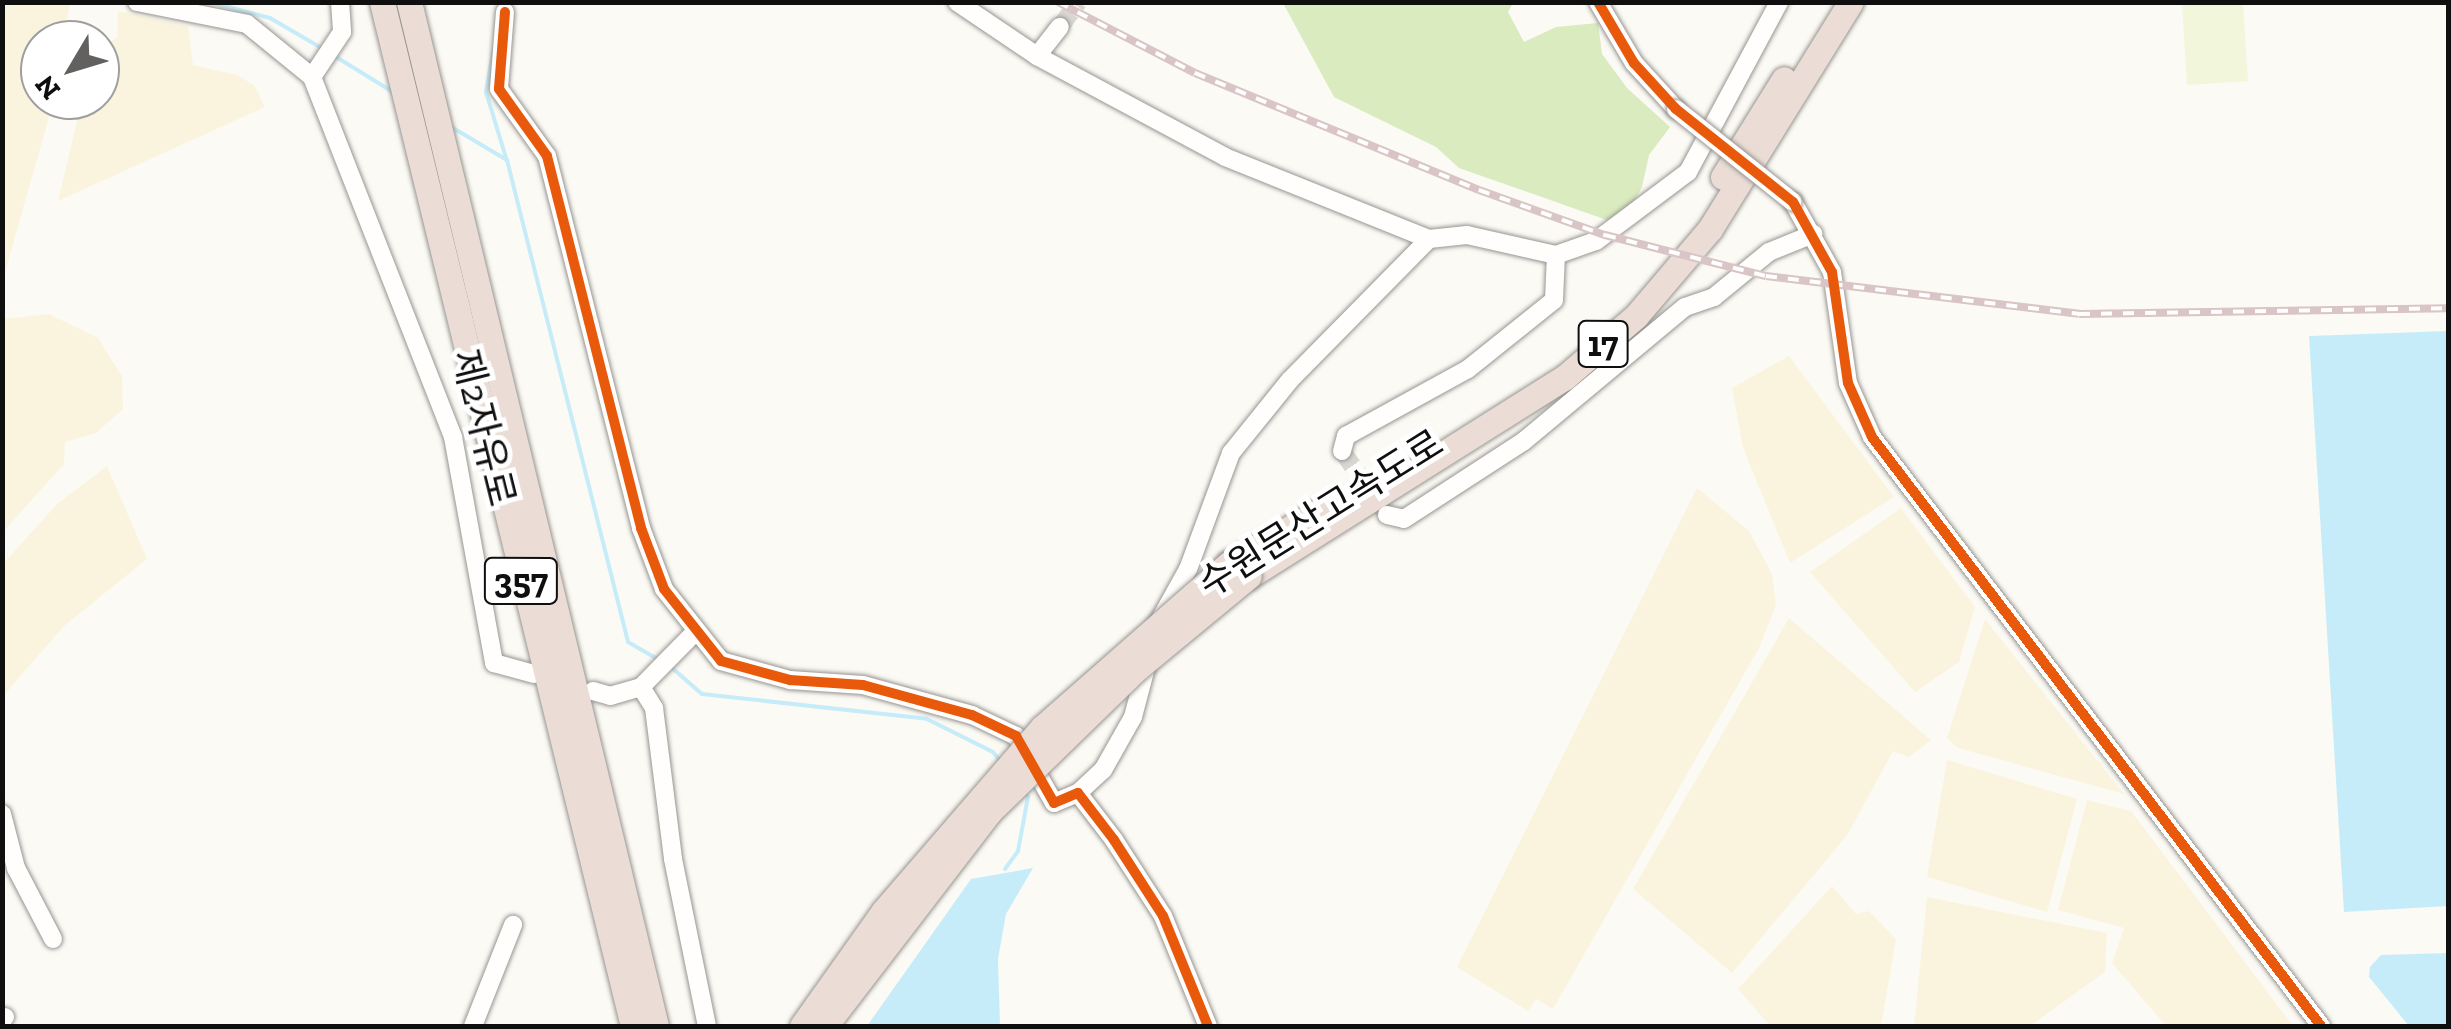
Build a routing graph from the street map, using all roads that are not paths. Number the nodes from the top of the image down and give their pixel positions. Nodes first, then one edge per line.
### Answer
1 (137, 2) edge
2 (340, 2) edge
3 (957, 2) edge
4 (1598, 2) edge
5 (1780, 2) edge
6 (1831, 2) edge
7 (1850, 2) edge
8 (410, 6) edge
9 (382, 7) edge
10 (505, 12) dead end
11 (1060, 27) tunnel mouth
12 (1037, 56) junction
13 (318, 71) junction
14 (1813, 234) junction
15 (1429, 240) junction
16 (1556, 255) junction
17 (1342, 450) dead end
18 (1388, 516) dead end
19 (1240, 570) junction
20 (694, 632) junction
21 (534, 674) dead end
22 (641, 687) junction
23 (593, 692) dead end
24 (1078, 793) junction
25 (2, 814) edge
26 (514, 925) dead end
27 (53, 939) dead end
28 (473, 1026) edge
29 (633, 1026) edge
30 (656, 1026) edge
31 (707, 1026) edge
32 (802, 1026) edge
33 (826, 1026) edge
34 (1208, 1026) edge
35 (2321, 1026) edge

1 - 13 street
2 - 13 street
3 - 12 street
4 - 14 street, bridge
5 - 16 street
6 - 19 highway, 수원문산고속도로 / 17
7 - 19 highway, 수원문산고속도로 / 17
8 - 30 highway, 제2자유로 / 357
9 - 29 highway, 제2자유로 / 357
10 - 20 street
11 - 12 street
12 - 15 street
13 - 21 street
14 - 18 street
14 - 35 street
15 - 16 street
15 - 24 street
16 - 17 street
19 - 32 highway, 수원문산고속도로 / 17, bridge
19 - 33 highway, 수원문산고속도로 / 17, bridge
20 - 22 street
20 - 24 street
22 - 23 street
22 - 31 street
24 - 34 street
25 - 27 street
26 - 28 street

